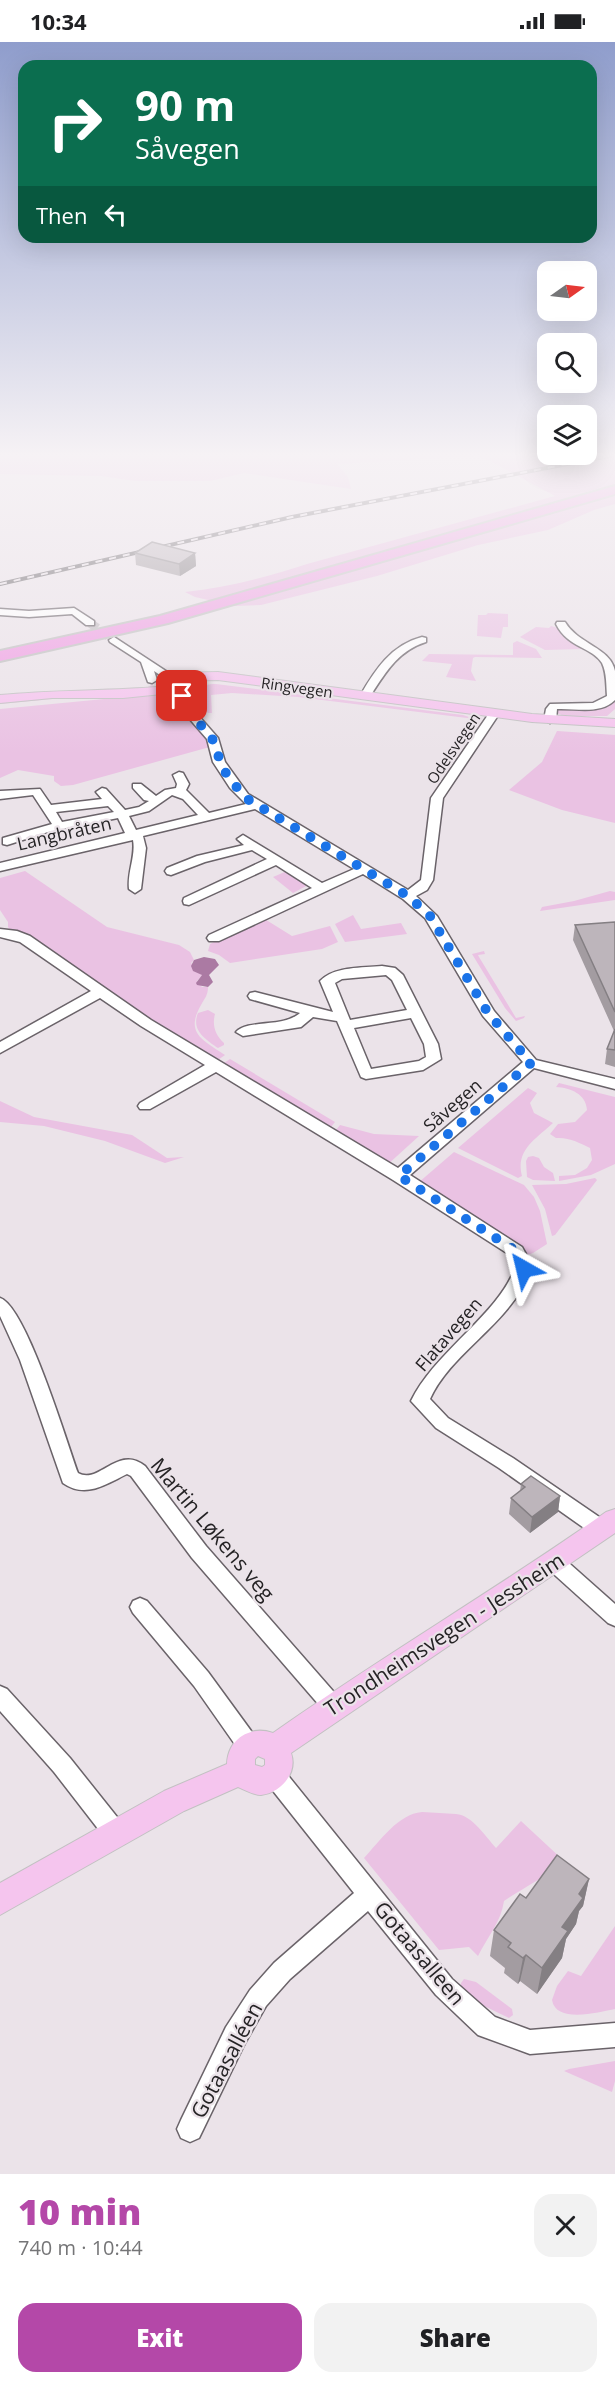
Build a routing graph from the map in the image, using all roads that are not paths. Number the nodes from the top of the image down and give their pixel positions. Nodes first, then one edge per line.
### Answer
1 (362, 555) edge
2 (388, 555) edge
3 (0, 612) edge
4 (90, 623) tunnel mouth
5 (561, 624) dead end
6 (114, 640) tunnel mouth
7 (422, 640) dead end
8 (0, 648) edge
9 (0, 656) edge
10 (610, 659) edge
11 (145, 660) junction
12 (174, 680) junction
13 (154, 686) junction
14 (365, 696) junction
15 (0, 699) edge
16 (416, 702) junction
17 (185, 707) junction
18 (494, 714) junction
19 (615, 717) edge
20 (550, 718) junction
21 (615, 723) edge
22 (179, 775) dead end
23 (137, 786) dead end
24 (180, 791) junction
25 (0, 795) edge
26 (158, 800) junction
27 (255, 805) junction
28 (48, 808) junction
29 (122, 814) junction
30 (207, 818) junction
31 (59, 826) junction
32 (134, 836) junction
33 (3, 837) edge
34 (276, 860) junction
35 (18, 863) junction
36 (0, 867) edge
37 (362, 870) junction
38 (171, 871) dead end
39 (321, 888) junction
40 (135, 889) dead end
41 (408, 896) junction
42 (189, 901) dead end
43 (0, 933) edge
44 (214, 938) dead end
45 (100, 992) junction
46 (255, 996) dead end
47 (310, 1012) junction
48 (415, 1014) junction
49 (343, 1021) junction
50 (243, 1032) dead end
51 (0, 1048) edge
52 (531, 1063) junction
53 (216, 1065) junction
54 (615, 1084) edge
55 (145, 1107) dead end
56 (399, 1176) junction
57 (0, 1304) edge
58 (608, 1524) edge
59 (554, 1562) junction
60 (140, 1606) dead end
61 (615, 1617) edge
62 (0, 1696) edge
63 (333, 1706) junction
64 (260, 1760) junction
65 (117, 1834) junction
66 (370, 1894) junction
67 (0, 1900) edge
68 (615, 2035) edge
69 (190, 2129) dead end

1 - 8 highway
2 - 9 highway
3 - 4 street
5 - 10 street, Ringvegen
6 - 11 street
7 - 14 street
10 - 20 street, Ringvegen
11 - 12 street
11 - 13 street
12 - 13 main road, Ringvegen
12 - 14 main road, Ringvegen
12 - 17 street
13 - 15 main road
13 - 17 street
14 - 16 main road, Ringvegen
16 - 18 main road, Ringvegen
16 - 20 main road, Ringvegen
17 - 27 street
18 - 20 main road, Ringvegen
18 - 41 street, Odelsvegen
19 - 20 main road, Ringvegen
20 - 21 main road, Ringvegen
22 - 24 street
23 - 26 street
24 - 26 street
24 - 30 street
25 - 28 street
26 - 29 street
27 - 30 street, Langbråten
27 - 37 street
28 - 29 street
28 - 31 street
29 - 31 street
29 - 32 street
30 - 32 street, Langbråten
31 - 33 street
32 - 35 street, Langbråten
32 - 40 street, Langbråten
33 - 35 street
34 - 38 street
34 - 39 street
34 - 42 street
35 - 36 street, Langbråten
37 - 39 street
37 - 41 street
39 - 44 street
41 - 52 street
43 - 45 street, Flatavegen
45 - 51 street
45 - 53 street, Flatavegen
46 - 47 street
47 - 49 street
47 - 50 street
48 - 49 street
48 - 49 street
48 - 49 street
52 - 54 street
52 - 56 street, Såvegen
53 - 55 street
53 - 56 street, Flatavegen
56 - 58 street, Flatavegen
57 - 63 street, Martin Løkens veg
58 - 59 main road, Trondheimsvegen - Jessheim
59 - 61 street
59 - 63 main road, Trondheimsvegen - Jessheim
60 - 64 street, Gotaasalleen
62 - 65 street
63 - 64 main road, Trondheimsvegen - Jessheim
64 - 65 main road, Trondheimsvegen - Jessheim
64 - 66 street, Gotaasalleen
65 - 67 main road, Trondheimsvegen - Jessheim
66 - 68 street, Gotaasalleen
66 - 69 street, Gotaasalléen

